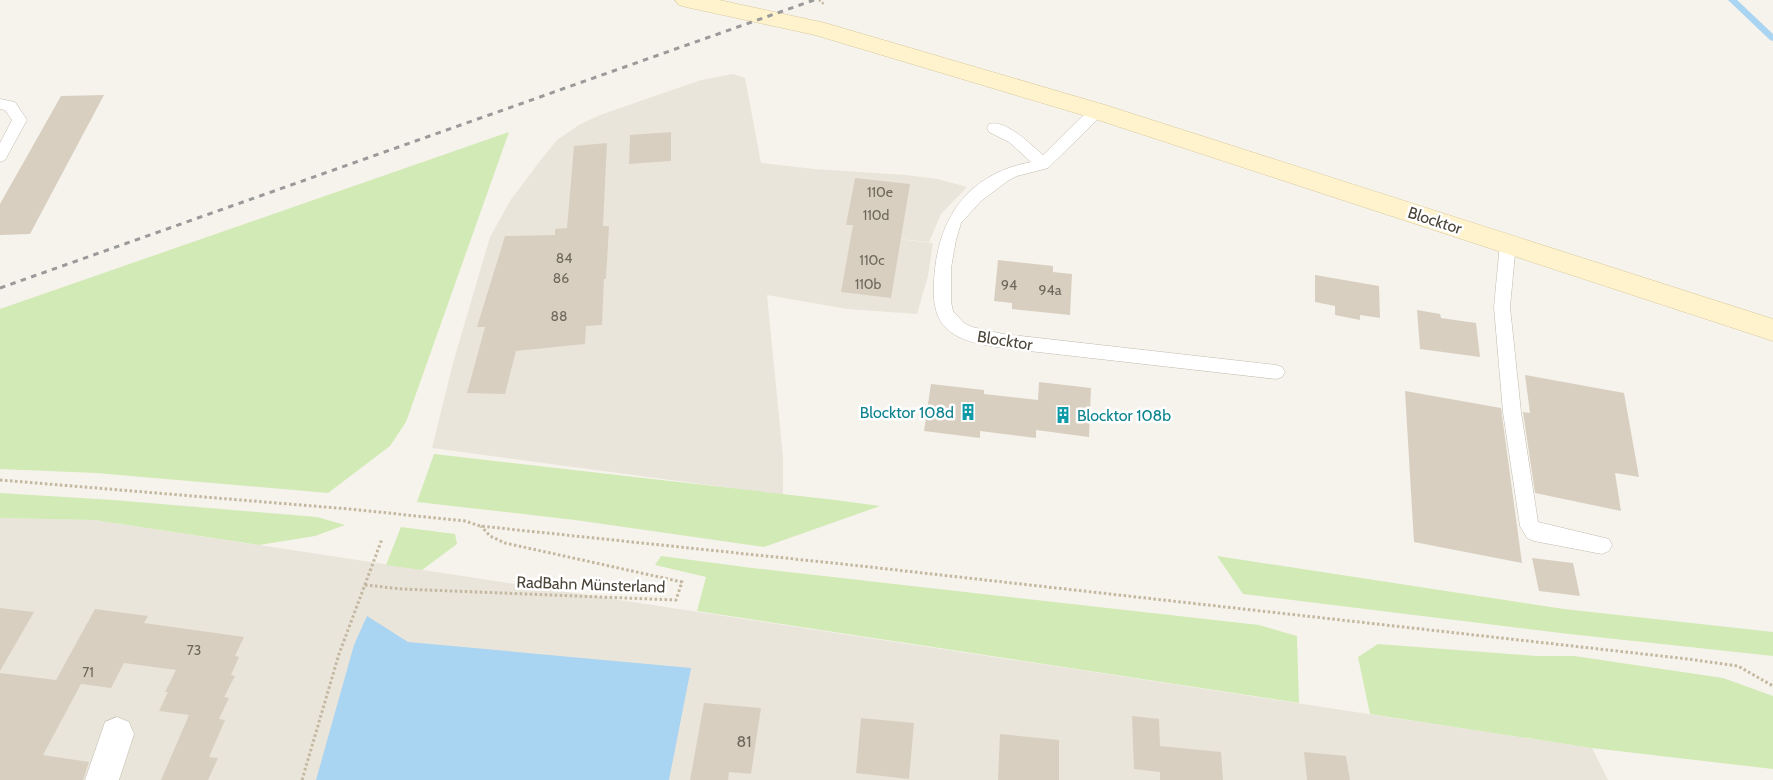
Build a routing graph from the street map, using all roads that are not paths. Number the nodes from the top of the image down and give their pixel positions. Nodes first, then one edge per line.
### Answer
1 (686, 0) edge
2 (0, 104) edge
3 (1097, 111) junction
4 (994, 128) dead end
5 (0, 156) edge
6 (1043, 164) junction
7 (1508, 243) junction
8 (1773, 330) edge
9 (1276, 372) dead end
10 (1602, 545) dead end
11 (117, 734) dead end
12 (102, 780) edge

1 - 3 main road, Blocktor
2 - 5 lane
3 - 6 lane
3 - 7 main road, Blocktor
4 - 6 lane
6 - 9 lane, Blocktor
7 - 8 main road, Blocktor
7 - 10 lane
11 - 12 street

